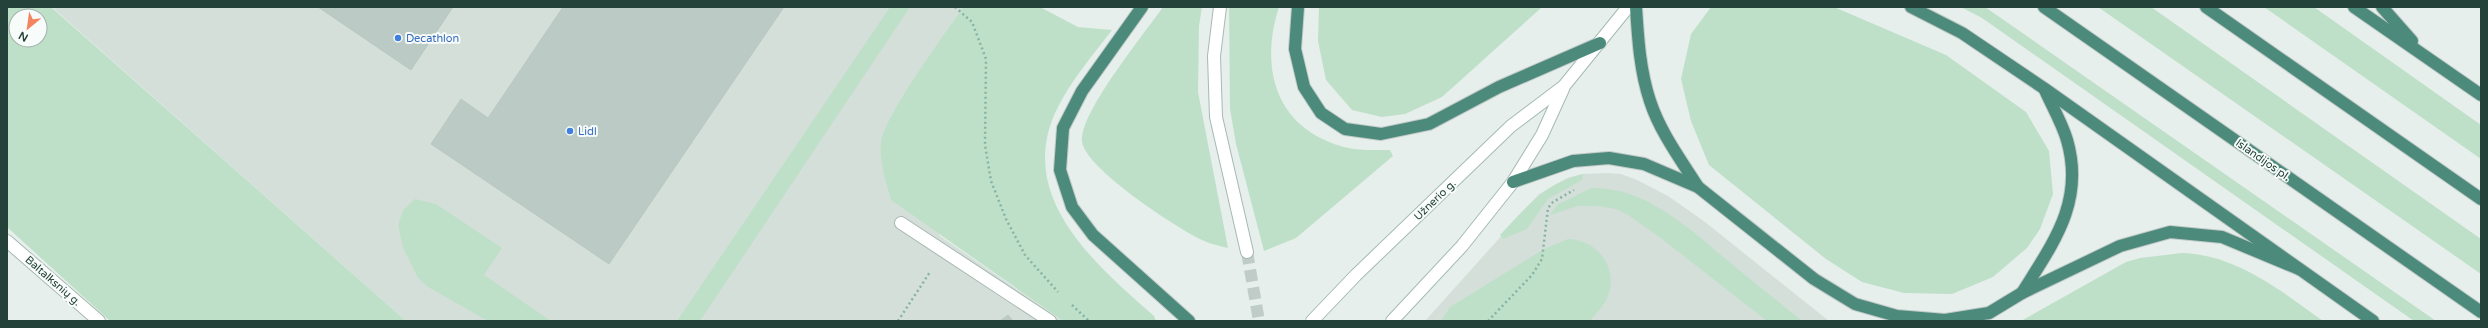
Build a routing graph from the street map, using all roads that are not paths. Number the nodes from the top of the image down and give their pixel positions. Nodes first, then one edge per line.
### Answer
1 (1142, 7) edge
2 (1220, 7) edge
3 (1298, 7) edge
4 (1628, 7) edge
5 (1636, 7) edge
6 (1911, 7) edge
7 (2044, 7) edge
8 (2206, 7) edge
9 (2354, 7) edge
10 (2382, 7) edge
11 (1600, 43) junction
12 (2423, 54) junction
13 (1564, 86) junction
14 (2044, 89) junction
15 (2481, 95) edge
16 (1513, 182) junction
17 (1698, 187) junction
18 (2481, 199) edge
19 (902, 223) dead end
20 (7, 241) edge
21 (1247, 252) tunnel mouth
22 (2299, 269) junction
23 (2022, 293) junction
24 (2481, 312) edge
25 (1398, 319) edge
26 (99, 321) edge
27 (1050, 321) edge
28 (1188, 321) edge
29 (1312, 321) edge
30 (2374, 321) edge

1 - 28 highway
2 - 21 main road
3 - 11 highway
4 - 11 main road, Užnerio g.
5 - 17 highway
6 - 14 highway
7 - 24 highway, Islandijos pl.
8 - 18 highway
9 - 12 highway
10 - 12 highway
11 - 13 main road, Užnerio g.
12 - 15 highway
13 - 16 main road, Užnerio g.
13 - 29 main road, Užnerio g.
14 - 22 highway
14 - 23 highway
16 - 17 highway
16 - 25 main road, Užnerio g.
17 - 23 highway
19 - 27 main road
20 - 26 main road, Baltalksnių g.
22 - 23 highway
22 - 30 highway

